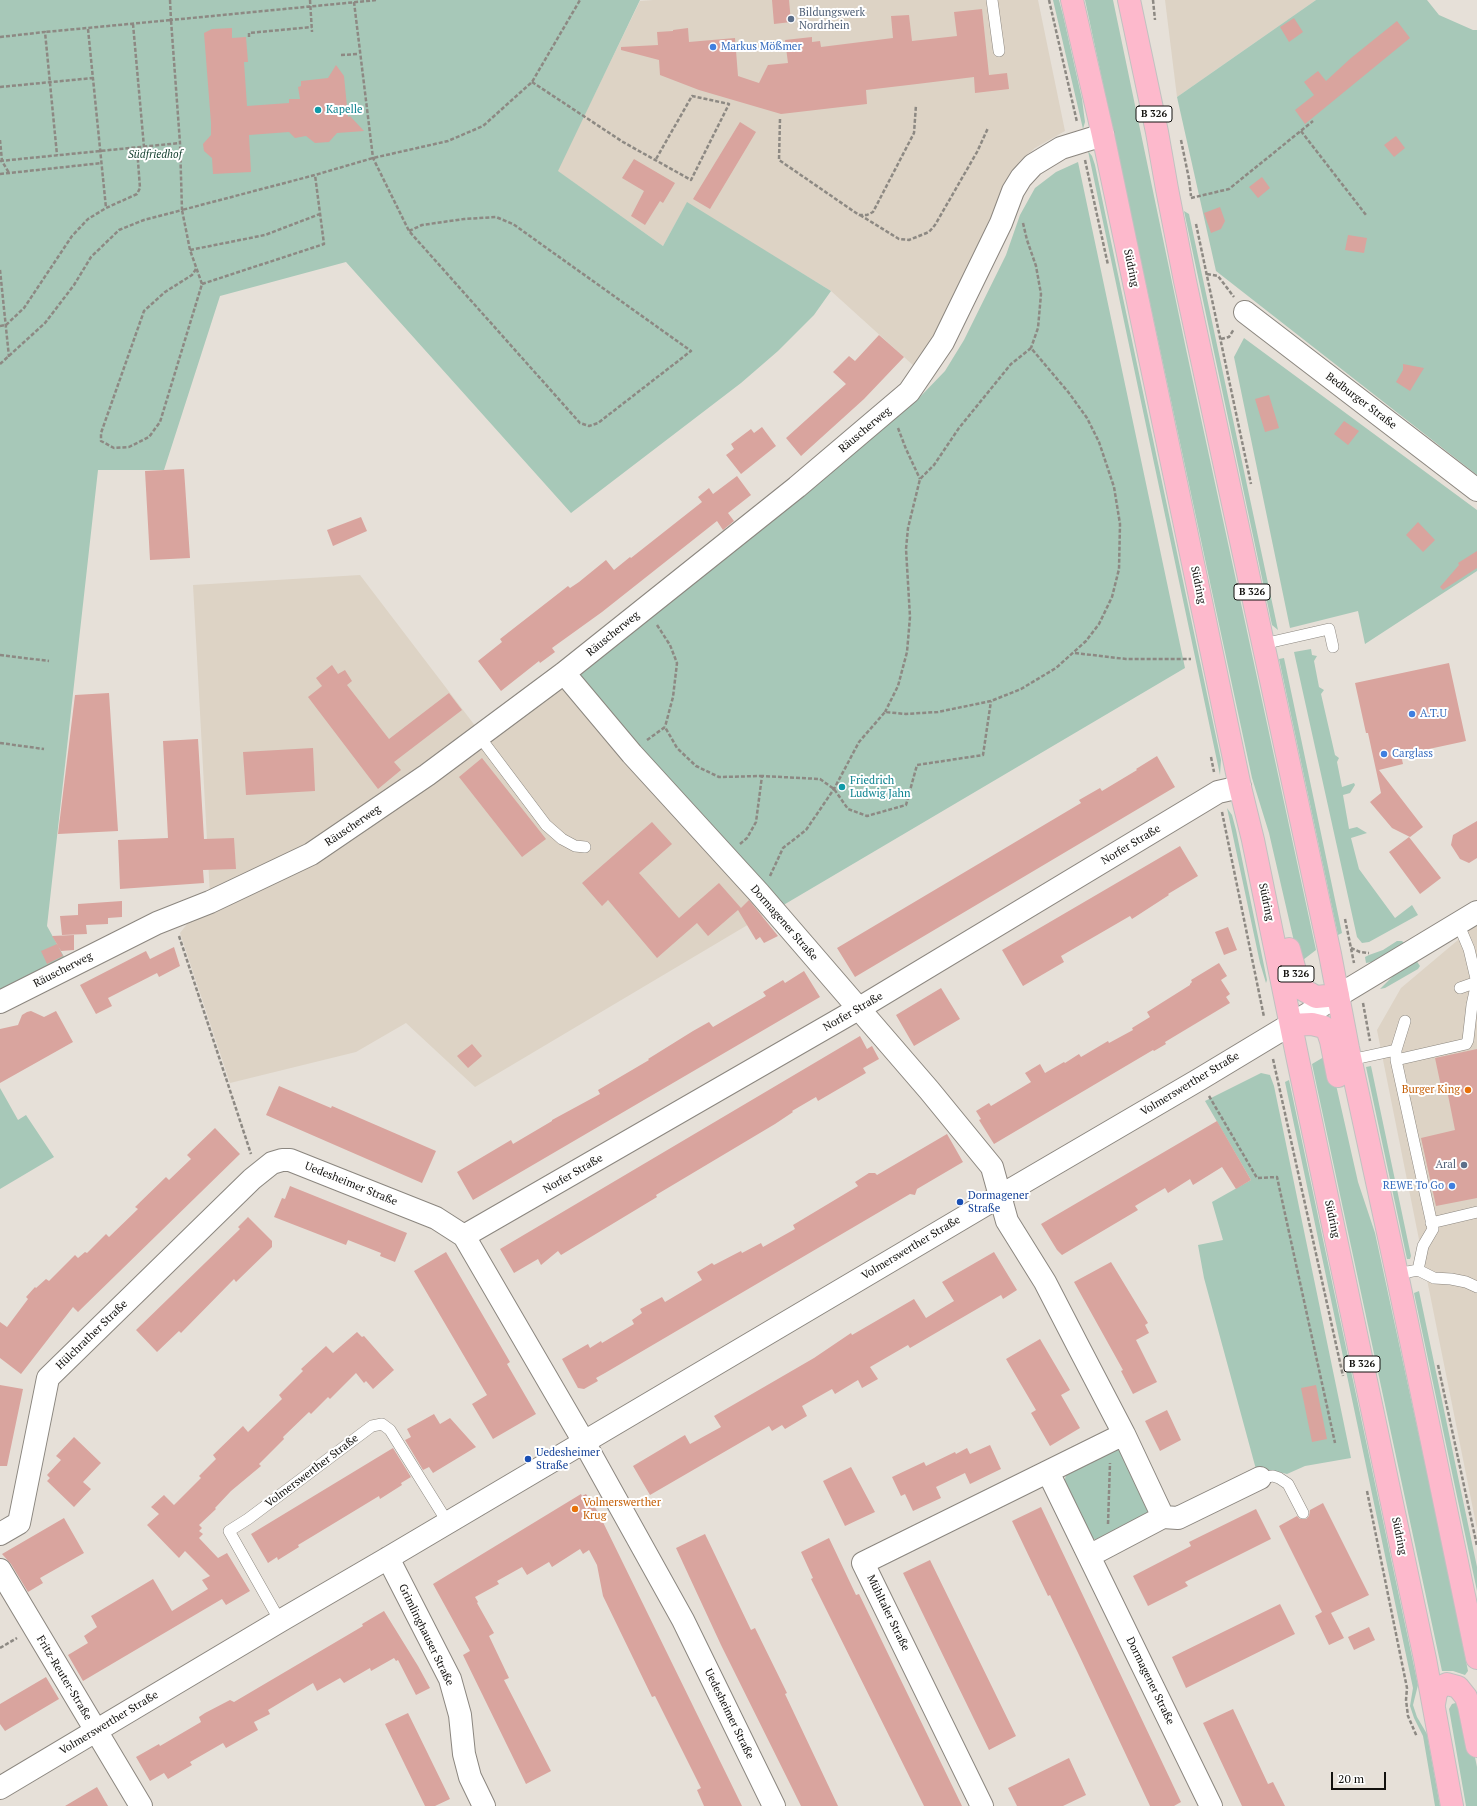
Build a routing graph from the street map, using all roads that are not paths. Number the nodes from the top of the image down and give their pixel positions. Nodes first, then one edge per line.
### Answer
1 (992, 0) edge
2 (1072, 0) edge
3 (1129, 0) edge
4 (998, 51) dead end
5 (1102, 135) junction
6 (1245, 312) road end
7 (1477, 490) edge
8 (1263, 644) junction
9 (1333, 647) dead end
10 (564, 673) junction
11 (479, 736) junction
12 (1240, 787) junction
13 (585, 847) dead end
14 (1477, 912) edge
15 (1458, 923) junction
16 (1271, 927) junction
17 (1477, 982) edge
18 (1460, 988) dead end
19 (1338, 995) junction
20 (0, 1002) edge
21 (858, 1009) junction
22 (1405, 1021) dead end
23 (1291, 1025) junction
24 (1396, 1055) junction
25 (1350, 1060) junction
26 (1361, 1109) junction
27 (258, 1175) joint
28 (1000, 1196) junction
29 (1477, 1212) edge
30 (1431, 1223) junction
31 (464, 1236) junction
32 (1418, 1270) junction
33 (1397, 1274) junction
34 (1477, 1287) edge
35 (1117, 1437) junction
36 (584, 1442) junction
37 (1048, 1472) junction
38 (1260, 1478) joint
39 (1303, 1513) dead end
40 (1163, 1517) junction
41 (448, 1523) junction
42 (0, 1534) edge
43 (1098, 1552) junction
44 (388, 1558) junction
45 (0, 1570) edge
46 (280, 1620) junction
47 (1477, 1658) edge
48 (1434, 1704) junction
49 (96, 1731) junction
50 (1477, 1746) edge
51 (0, 1788) edge
52 (141, 1806) edge
53 (484, 1806) edge
54 (774, 1806) edge
55 (982, 1806) edge
56 (1211, 1806) edge
57 (1452, 1806) edge

1 - 4 lane
2 - 5 main road, Südring / B 326
3 - 8 main road, B 326
5 - 10 street, Räuscherweg
5 - 12 main road, Südring / B 326
6 - 7 street, Bedburger Straße
8 - 9 lane
8 - 19 main road, B 326
10 - 11 street, Räuscherweg
10 - 21 street, Dormagener Straße
11 - 13 lane
11 - 20 street, Räuscherweg
12 - 16 main road, Südring / B 326
12 - 21 street, Norfer Straße
14 - 15 street, Volmerswerther Straße
15 - 17 lane
15 - 19 street, Volmerswerther Straße
16 - 19 main road, B 326
16 - 23 main road, Südring / B 326
17 - 18 lane
17 - 24 lane
19 - 23 street, Volmerswerther Straße
19 - 25 main road, B 326
21 - 28 street, Dormagener Straße
21 - 31 street, Norfer Straße
22 - 24 lane
23 - 26 main road
23 - 28 street, Volmerswerther Straße
23 - 48 main road, Südring / B 326
24 - 25 lane
24 - 30 lane
25 - 26 main road, B 326
26 - 33 main road, B 326
27 - 31 street, Uedesheimer Straße
27 - 42 street, Hülchrather Straße
28 - 35 street, Dormagener Straße
28 - 36 street, Volmerswerther Straße
29 - 30 lane
30 - 32 lane
31 - 36 street, Uedesheimer Straße
32 - 33 lane
32 - 34 lane
33 - 47 main road, B 326
35 - 37 street
35 - 40 street, Dormagener Straße
36 - 41 street, Volmerswerther Straße
36 - 54 street, Uedesheimer Straße
37 - 43 street, Dormagener Straße
37 - 55 street, Mühltaler Straße
38 - 39 lane
38 - 40 street
40 - 43 street
41 - 44 street, Volmerswerther Straße
41 - 46 lane, Volmerswerther Straße
43 - 56 street, Dormagener Straße
44 - 46 street, Volmerswerther Straße
44 - 53 street, Grimlinghauser Straße
45 - 49 street, Fritz-Reuter-Straße
46 - 49 street, Volmerswerther Straße
48 - 50 main road
48 - 57 main road, Südring / B 326
49 - 51 street, Volmerswerther Straße
49 - 52 street, Fritz-Reuter-Straße

